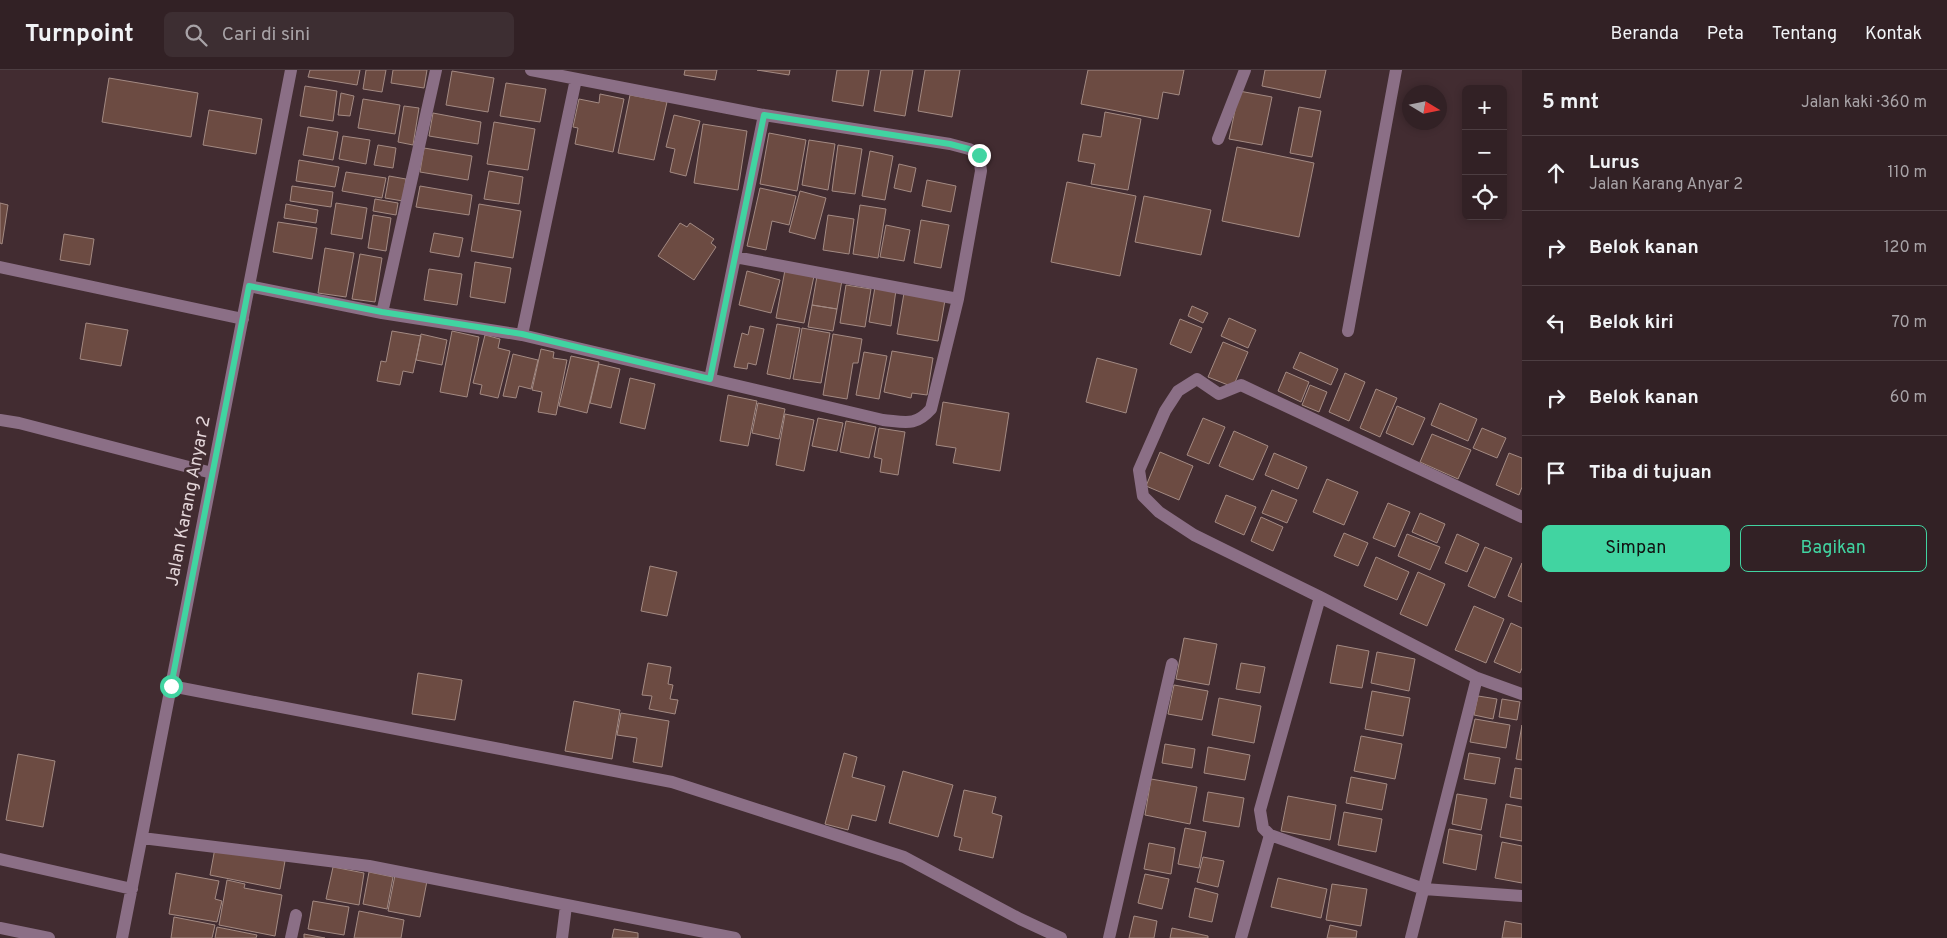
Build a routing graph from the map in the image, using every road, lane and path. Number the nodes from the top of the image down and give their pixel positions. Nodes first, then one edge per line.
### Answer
1 (291, 70) edge
2 (436, 70) edge
3 (531, 70) edge
4 (1245, 70) edge
5 (1396, 70) edge
6 (576, 78) junction
7 (764, 115) junction
8 (1218, 139) dead end
9 (735, 257) junction
10 (0, 267) edge
11 (249, 286) junction
12 (958, 299) junction
13 (382, 312) junction
14 (243, 319) junction
15 (1348, 331) dead end
16 (522, 334) junction
17 (710, 379) junction
18 (0, 420) edge
19 (212, 474) junction
20 (1522, 517) edge
21 (1320, 597) junction
22 (1172, 664) dead end
23 (1477, 678) junction
24 (171, 686) junction
25 (1522, 694) edge
26 (1270, 835) junction
27 (142, 838) junction
28 (0, 859) edge
29 (132, 889) junction
30 (1424, 889) junction
31 (1522, 896) edge
32 (566, 906) junction
33 (296, 915) dead end
34 (0, 928) edge
35 (704, 935) edge
36 (49, 938) edge
37 (122, 938) edge
38 (291, 938) edge
39 (562, 938) edge
40 (735, 938) edge
41 (1061, 938) edge
42 (1109, 938) edge
43 (1241, 938) edge
44 (1411, 938) edge

1 - 11 street, Jalan Karang Anyar 2
2 - 13 street
3 - 6 street
4 - 8 street
5 - 15 street
6 - 7 street
6 - 16 street
7 - 9 street
7 - 12 street
9 - 12 street
9 - 17 street
10 - 14 street
11 - 13 street
11 - 14 street, Jalan Karang Anyar 2
12 - 17 street
13 - 16 street
14 - 19 street, Jalan Karang Anyar 2
16 - 17 street
18 - 19 street
19 - 24 street, Jalan Karang Anyar 2
20 - 21 street
21 - 23 street
21 - 26 street
22 - 42 street
23 - 25 street
23 - 30 street
24 - 27 street, Jalan Karang Anyar 2
24 - 41 street
26 - 30 street
26 - 43 street
27 - 29 street, Jalan Karang Anyar 2
27 - 32 street
28 - 29 street
29 - 37 street, Jalan Karang Anyar 2
30 - 31 street
30 - 44 street
32 - 35 street
32 - 39 street
33 - 38 street
34 - 36 street
35 - 40 street

